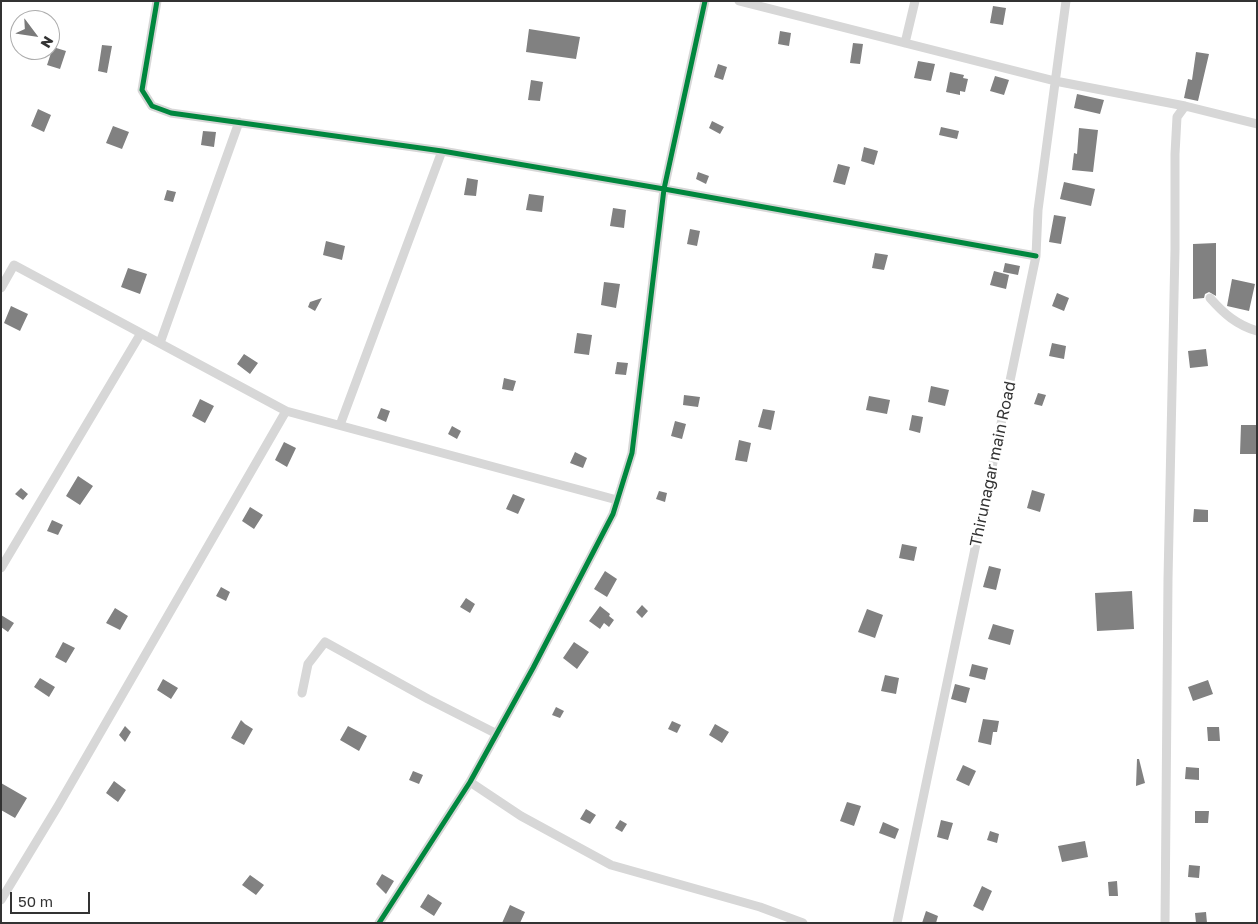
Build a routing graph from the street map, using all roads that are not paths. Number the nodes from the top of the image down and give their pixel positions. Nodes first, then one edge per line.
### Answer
1 (157, 1) edge
2 (705, 1) edge
3 (739, 1) edge
4 (914, 1) edge
5 (1066, 1) edge
6 (905, 43) junction
7 (1055, 81) junction
8 (1185, 106) junction
9 (240, 122) junction
10 (1257, 124) edge
11 (442, 151) junction
12 (664, 189) junction
13 (1036, 256) junction
14 (1, 288) edge
15 (1210, 298) dead end
16 (1257, 331) edge
17 (141, 333) junction
18 (160, 343) junction
19 (286, 411) junction
20 (340, 425) junction
21 (617, 500) junction
22 (1, 568) edge
23 (302, 693) dead end
24 (497, 734) junction
25 (470, 782) junction
26 (1, 900) edge
27 (379, 923) edge
28 (803, 923) edge
29 (897, 923) edge
30 (1165, 923) edge

1 - 9 street
2 - 12 street
3 - 6 street
4 - 6 street
5 - 7 street, Thirunagar main Road
6 - 7 street
7 - 8 street
7 - 13 street, Thirunagar main Road
8 - 10 street
8 - 30 street
9 - 11 street
9 - 18 street
11 - 12 street
11 - 20 street
12 - 13 street
12 - 21 street
13 - 29 street, Thirunagar main Road
14 - 17 street
15 - 16 street
17 - 18 street
17 - 22 street
18 - 19 street
19 - 20 street
19 - 26 street
20 - 21 street
21 - 24 street
23 - 24 street
24 - 25 street
25 - 27 street
25 - 28 street

